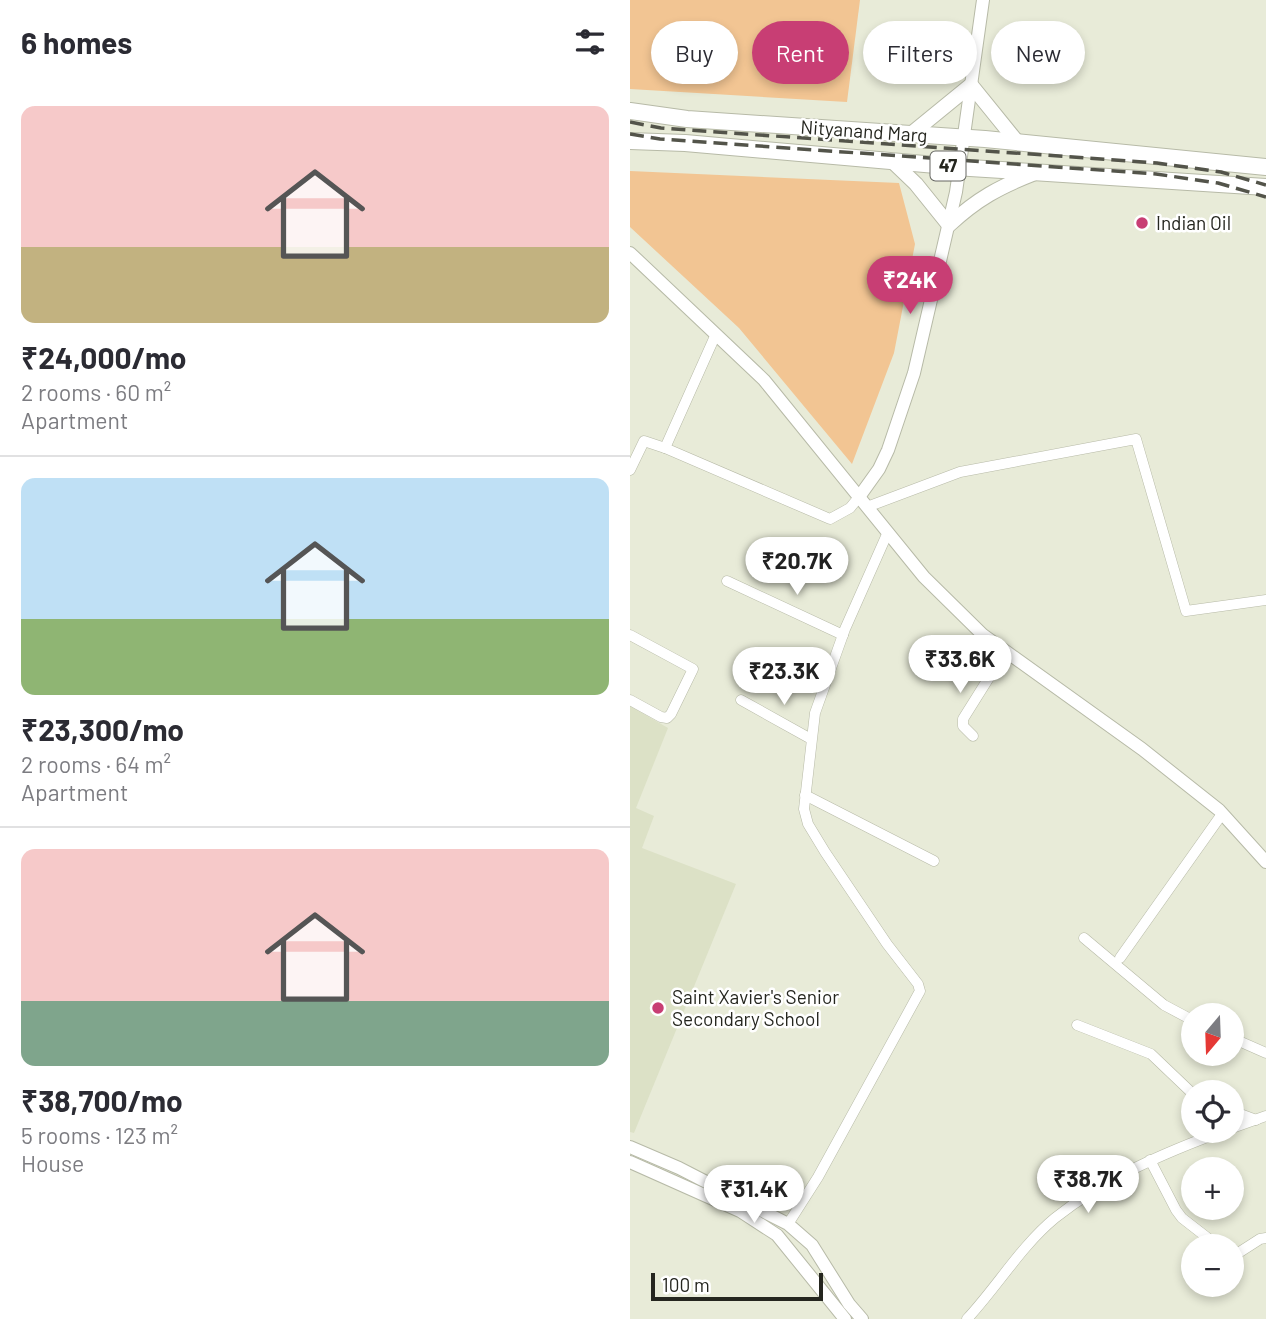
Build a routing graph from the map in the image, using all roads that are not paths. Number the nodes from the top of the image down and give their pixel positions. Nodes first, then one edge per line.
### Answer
1 (983, 0) edge
2 (971, 85) junction
3 (630, 111) edge
4 (687, 119) junction
5 (911, 134) junction
6 (964, 138) junction
7 (630, 141) edge
8 (685, 143) junction
9 (1018, 143) junction
10 (892, 161) junction
11 (960, 167) junction
12 (1266, 167) edge
13 (1038, 172) junction
14 (1266, 187) edge
15 (949, 225) junction
16 (630, 253) edge
17 (716, 334) junction
18 (665, 448) junction
19 (630, 470) edge
20 (863, 502) junction
21 (888, 532) junction
22 (727, 581) dead end
23 (1266, 600) edge
24 (630, 635) edge
25 (843, 635) junction
26 (1006, 652) junction
27 (630, 700) edge
28 (741, 700) dead end
29 (973, 736) dead end
30 (811, 739) junction
31 (805, 795) junction
32 (1222, 814) junction
33 (934, 861) dead end
34 (1266, 862) edge
35 (1084, 938) dead end
36 (1120, 958) dead end
37 (1181, 1014) edge
38 (1077, 1025) dead end
39 (1244, 1043) edge
40 (1266, 1053) edge
41 (1181, 1083) edge
42 (1261, 1118) edge
43 (1244, 1124) edge
44 (1193, 1143) edge
45 (630, 1147) edge
46 (1150, 1160) junction
47 (630, 1161) edge
48 (788, 1224) junction
49 (1203, 1234) edge
50 (1266, 1238) edge
51 (1244, 1248) edge
52 (845, 1319) edge
53 (862, 1319) edge
54 (967, 1319) edge

1 - 2 street
2 - 5 main road
2 - 6 street
2 - 9 main road
3 - 4 main road, Nityanand Marg / 47
4 - 5 main road, Nityanand Marg / 47
4 - 8 main road
5 - 6 main road, Nityanand Marg / 47
6 - 9 main road, Nityanand Marg / 47
6 - 11 street
7 - 8 main road, Nityanand Marg / 47
8 - 10 main road, Nityanand Marg / 47
9 - 12 main road, Nityanand Marg / 47
10 - 11 main road, Nityanand Marg / 47
10 - 15 main road
11 - 13 main road, Nityanand Marg / 47
11 - 15 street
13 - 14 main road, Nityanand Marg / 47
13 - 15 main road
15 - 20 street
16 - 17 street
17 - 18 street
17 - 20 street
18 - 19 street
18 - 20 street
20 - 21 street
20 - 23 street
21 - 25 street
21 - 26 street
22 - 25 street
24 - 27 street
25 - 30 street
26 - 29 street
26 - 32 street
28 - 30 street
30 - 31 street
31 - 33 street
31 - 48 street
32 - 34 street
32 - 36 street
35 - 37 street
38 - 41 street
39 - 40 street
42 - 43 street
44 - 46 street
45 - 48 street
46 - 49 street
46 - 54 street
47 - 52 street
48 - 53 street
50 - 51 street

